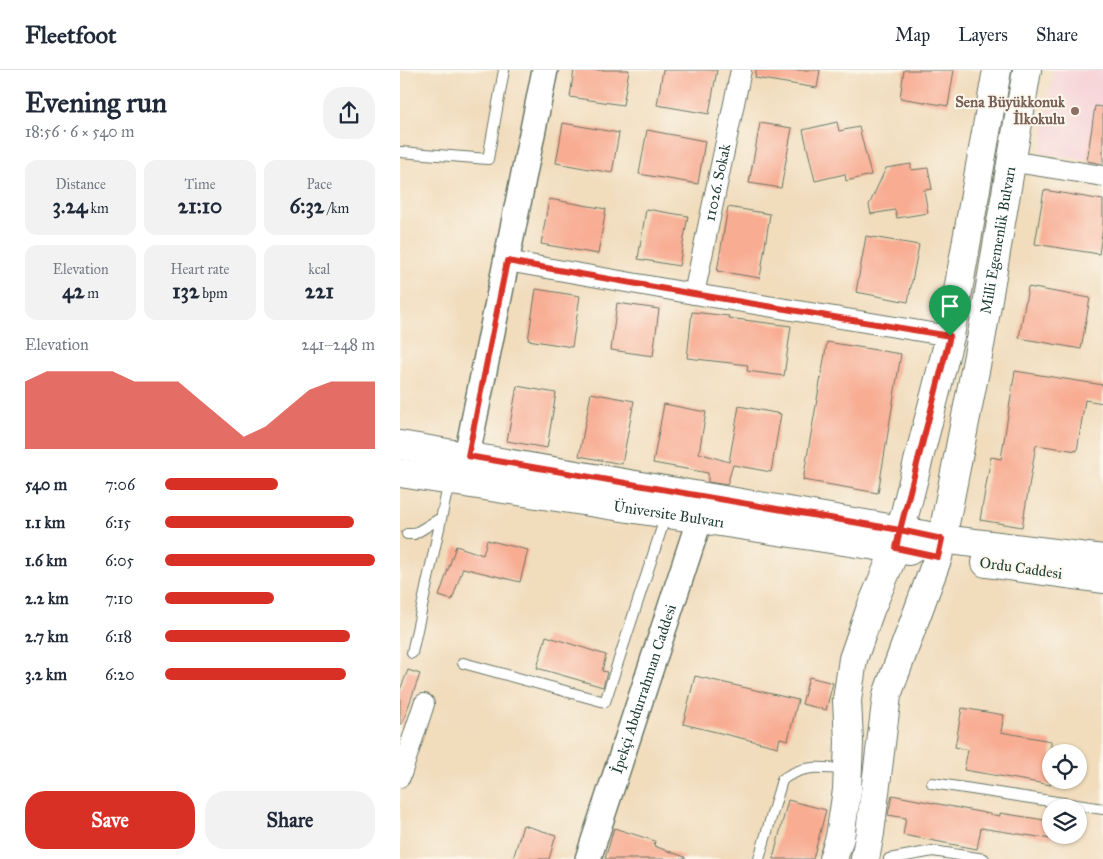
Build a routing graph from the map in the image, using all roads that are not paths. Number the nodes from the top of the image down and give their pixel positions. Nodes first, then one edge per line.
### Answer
1 (504, 70) edge
2 (545, 70) edge
3 (741, 70) edge
4 (997, 70) edge
5 (1027, 70) edge
6 (400, 152) edge
7 (1010, 161) junction
8 (1103, 176) edge
9 (507, 261) junction
10 (694, 294) junction
11 (950, 336) junction
12 (400, 445) edge
13 (468, 456) junction
14 (400, 473) edge
15 (449, 481) junction
16 (666, 513) junction
17 (441, 518) junction
18 (700, 518) junction
19 (407, 534) dead end
20 (898, 539) junction
21 (940, 548) junction
22 (1103, 559) edge
23 (1103, 580) edge
24 (412, 652) dead end
25 (463, 663) dead end
26 (424, 704) dead end
27 (403, 757) edge
28 (848, 771) junction
29 (400, 777) edge
30 (932, 784) dead end
31 (1103, 809) edge
32 (588, 859) edge
33 (759, 859) edge
34 (833, 859) edge
35 (865, 859) edge
36 (889, 859) edge
37 (984, 859) edge

1 - 6 lane
2 - 9 street
3 - 10 street, 11026. Sokak
4 - 11 main road, Milli Egemenlik Bulvarı
5 - 7 main road, Milli Egemenlik Bulvarı
7 - 8 street
7 - 21 main road, Milli Egemenlik Bulvarı
9 - 10 street
9 - 13 street
10 - 11 street
11 - 20 main road, Milli Egemenlik Bulvarı
12 - 13 main road, Üniversite Bulvarı
13 - 20 main road, Üniversite Bulvarı
14 - 15 main road, Üniversite Bulvarı
15 - 16 main road, Üniversite Bulvarı
15 - 17 lane
16 - 18 main road, Üniversite Bulvarı
16 - 25 lane
17 - 19 lane
17 - 24 lane
18 - 20 main road, Üniversite Bulvarı
18 - 32 street, İpekçi Abdurrahman Caddesi
20 - 21 main road, Üniversite Bulvarı
20 - 28 main road, Milli Egemenlik Bulvarı
21 - 22 main road, Ordu Caddesi
21 - 23 main road, Ordu Caddesi
21 - 35 main road, Milli Egemenlik Bulvarı
26 - 27 street
27 - 29 street
28 - 33 lane
28 - 34 main road, Milli Egemenlik Bulvarı
30 - 31 lane
36 - 37 lane

